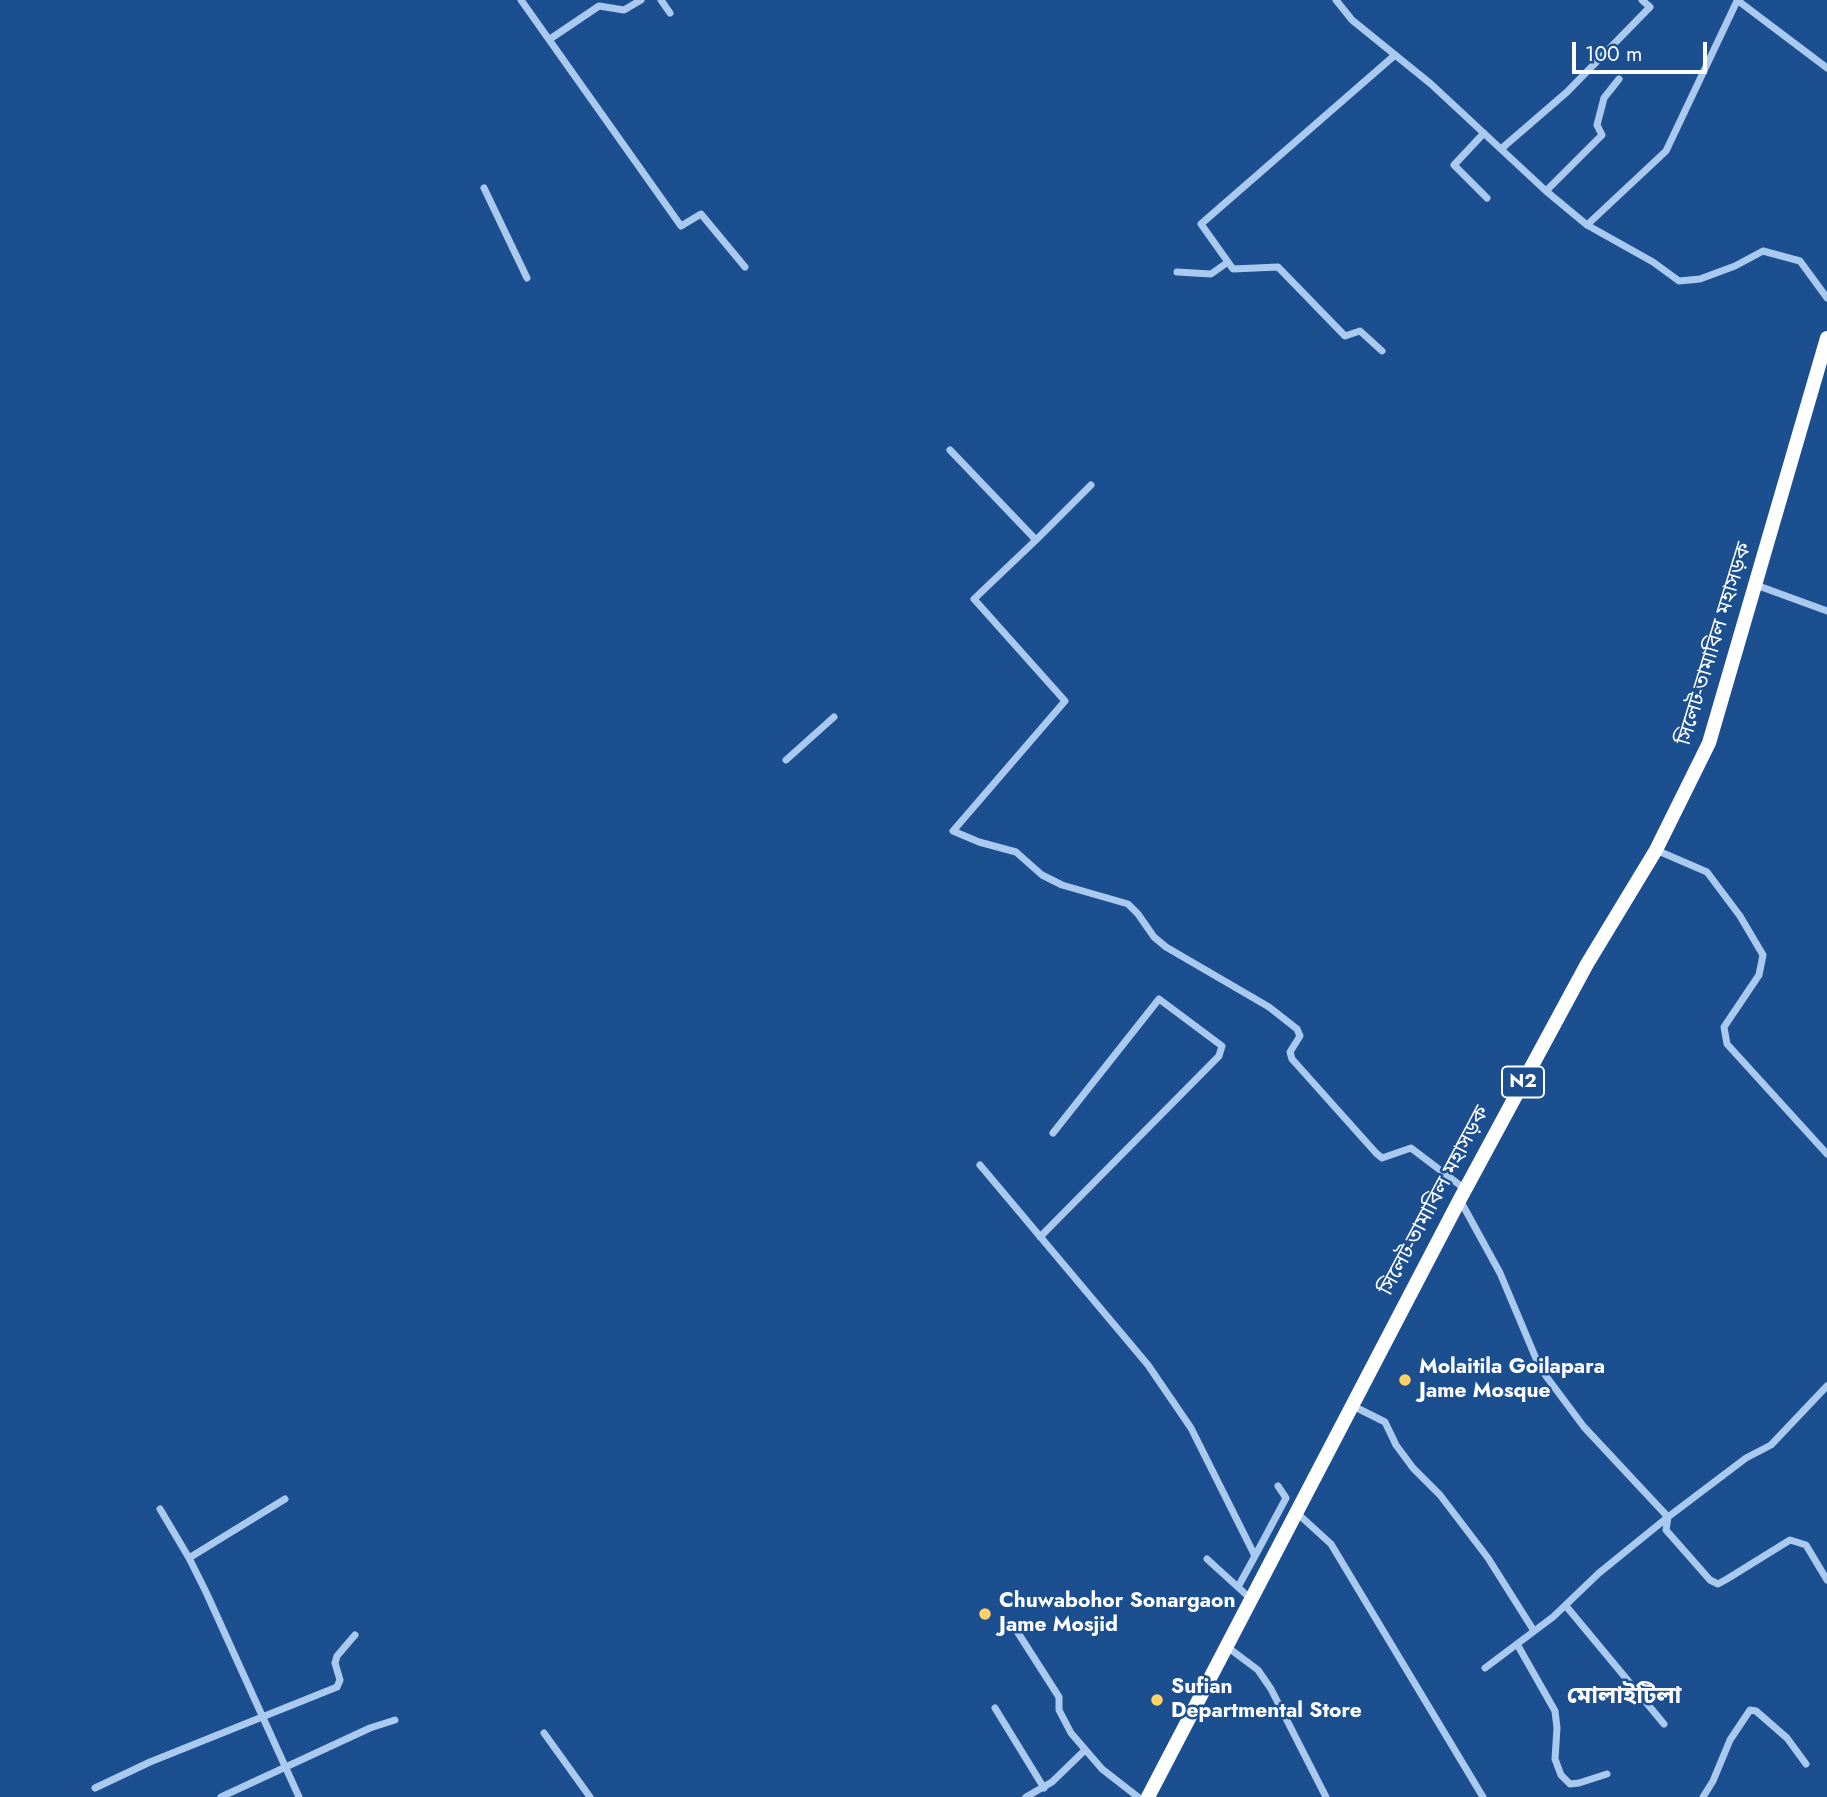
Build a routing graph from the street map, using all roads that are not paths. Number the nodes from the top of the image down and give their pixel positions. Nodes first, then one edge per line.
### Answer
1 (521, 0) edge
2 (641, 0) edge
3 (661, 0) edge
4 (1336, 0) edge
5 (1642, 0) edge
6 (1737, 0) edge
7 (670, 13) dead end
8 (550, 39) junction
9 (1395, 55) junction
10 (1827, 68) edge
11 (1619, 79) dead end
12 (1484, 134) junction
13 (1501, 149) junction
14 (484, 188) dead end
15 (1546, 191) junction
16 (1487, 198) dead end
17 (1587, 225) junction
18 (1228, 262) junction
19 (745, 267) dead end
20 (1177, 272) dead end
21 (527, 278) dead end
22 (1827, 298) edge
23 (1827, 338) edge
24 (1382, 351) dead end
25 (1823, 374) edge
26 (950, 450) dead end
27 (1091, 485) dead end
28 (1036, 540) junction
29 (1756, 585) junction
30 (1827, 611) edge
31 (834, 717) dead end
32 (786, 760) dead end
33 (1656, 850) junction
34 (1053, 1133) dead end
35 (1827, 1154) edge
36 (980, 1166) dead end
37 (1462, 1194) junction
38 (1040, 1237) junction
39 (1827, 1387) edge
40 (1351, 1405) junction
41 (1278, 1486) dead end
42 (285, 1499) dead end
43 (160, 1509) dead end
44 (1297, 1513) junction
45 (1668, 1517) junction
46 (1255, 1556) junction
47 (189, 1558) junction
48 (1207, 1559) dead end
49 (1827, 1580) edge
50 (1238, 1587) junction
51 (1251, 1599) junction
52 (1566, 1606) junction
53 (1013, 1625) dead end
54 (1534, 1631) junction
55 (355, 1635) dead end
56 (1517, 1644) junction
57 (1226, 1646) junction
58 (1485, 1668) dead end
59 (995, 1708) dead end
60 (264, 1717) junction
61 (395, 1720) dead end
62 (1664, 1724) dead end
63 (544, 1733) dead end
64 (1085, 1750) junction
65 (1806, 1764) dead end
66 (286, 1768) junction
67 (1607, 1774) dead end
68 (95, 1788) dead end
69 (1044, 1788) junction
70 (221, 1797) edge
71 (299, 1797) edge
72 (590, 1797) edge
73 (1026, 1797) edge
74 (1138, 1797) edge
75 (1147, 1797) edge
76 (1326, 1797) edge
77 (1483, 1797) edge
78 (1703, 1797) edge

1 - 8 street
2 - 8 street
3 - 7 street
4 - 9 street
5 - 13 street
6 - 10 street
6 - 17 street
8 - 19 street
9 - 12 street
9 - 18 street
11 - 15 street
12 - 13 street
12 - 16 street
13 - 15 street
14 - 21 street
15 - 17 street
17 - 22 street
18 - 20 street
18 - 24 street
23 - 25 highway, সিলেট-তামাবিল মহাসড়ক / N2
25 - 29 highway, সিলেট-তামাবিল মহাসড়ক / N2
26 - 28 street
27 - 28 street
28 - 37 street
29 - 30 street
29 - 33 highway, সিলেট-তামাবিল মহাসড়ক / N2
31 - 32 street
33 - 35 street
33 - 37 highway, সিলেট-তামাবিল মহাসড়ক / N2
34 - 38 street
36 - 38 street
37 - 40 highway, সিলেট-তামাবিল মহাসড়ক / N2
37 - 45 street
38 - 46 street
39 - 45 street
40 - 44 highway, সিলেট-তামাবিল মহাসড়ক / N2
40 - 54 street
41 - 46 street
42 - 47 street
43 - 47 street
44 - 51 highway, সিলেট-তামাবিল মহাসড়ক / N2
44 - 77 street
45 - 49 street
45 - 52 street
46 - 50 street
47 - 60 street
48 - 50 street
50 - 51 street
51 - 57 highway, সিলেট-তামাবিল মহাসড়ক / N2
52 - 54 street
52 - 62 street
53 - 64 street
54 - 56 street
55 - 60 street
56 - 58 street
56 - 67 street
57 - 75 highway, সিলেট-তামাবিল মহাসড়ক / N2
57 - 76 street
59 - 69 street
60 - 66 street
60 - 68 street
61 - 66 street
63 - 72 street
64 - 69 street
64 - 74 street
65 - 78 street
66 - 70 street
66 - 71 street
69 - 73 street

